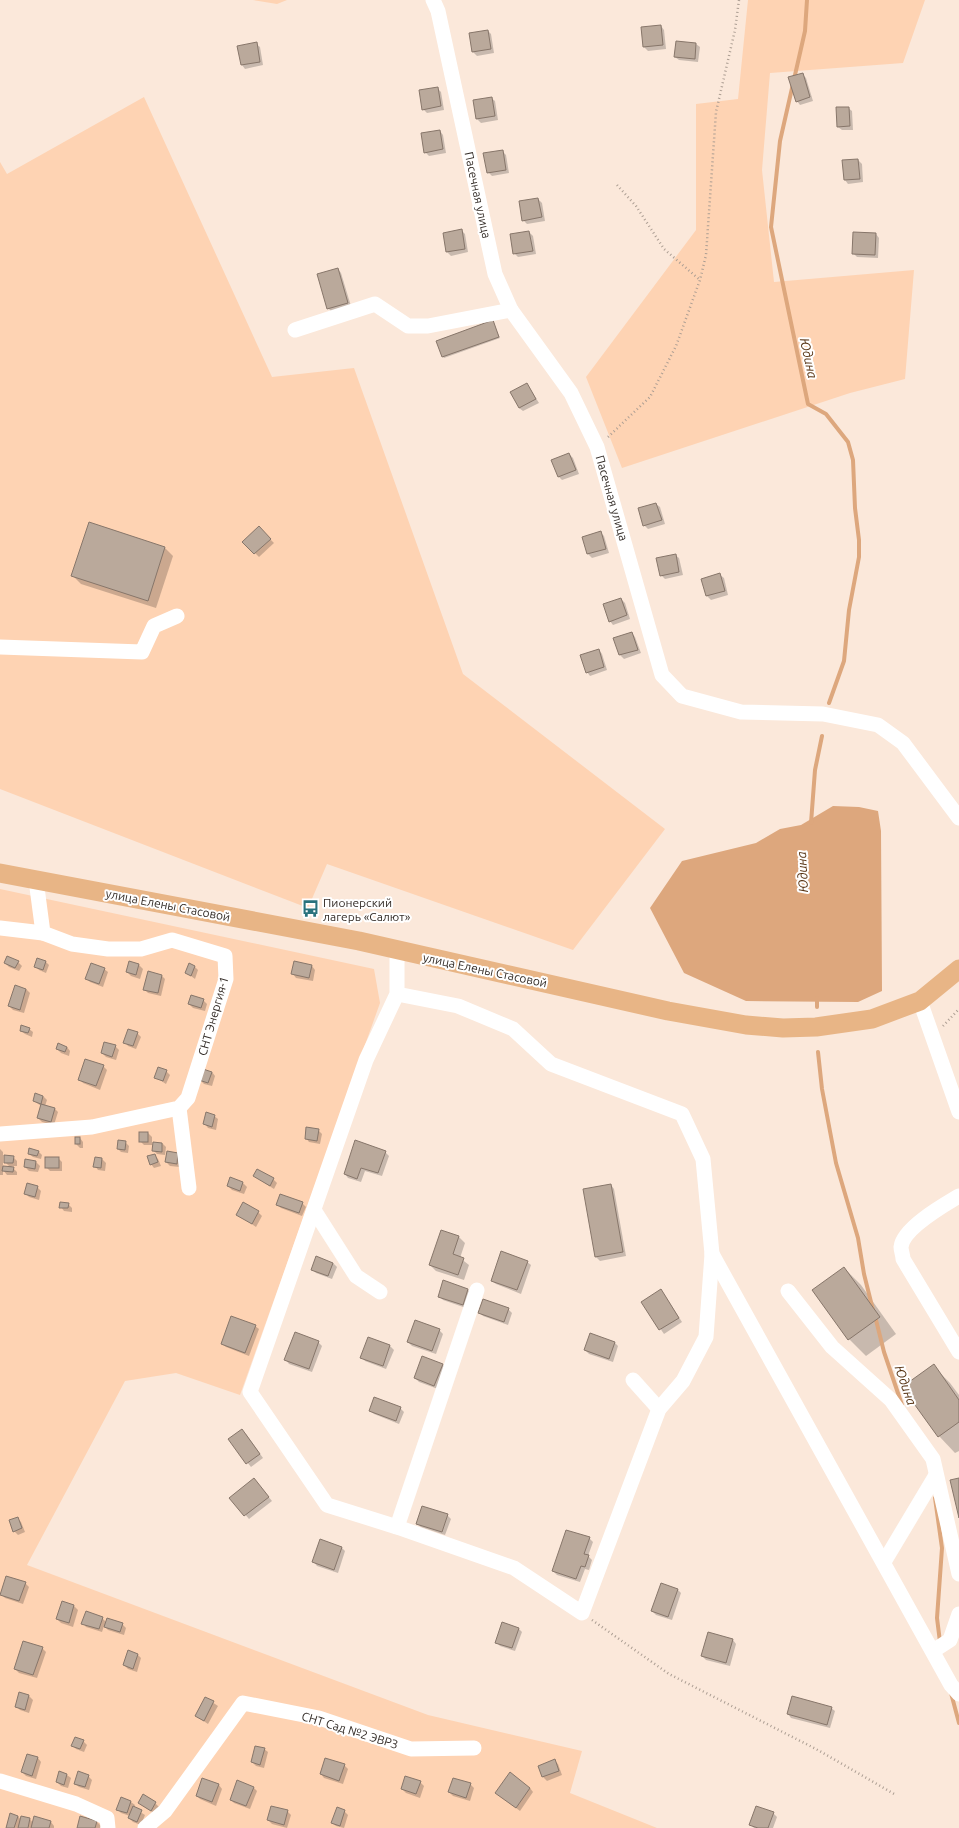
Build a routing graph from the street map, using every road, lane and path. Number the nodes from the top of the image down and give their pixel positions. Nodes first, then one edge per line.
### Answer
1 (433, 0) edge
2 (739, 0) edge
3 (617, 185) dead end
4 (700, 280) junction
5 (511, 310) junction
6 (295, 330) dead end
7 (597, 447) junction
8 (177, 616) dead end
9 (0, 647) edge
10 (959, 818) edge
11 (0, 873) edge
12 (36, 880) junction
13 (0, 928) edge
14 (43, 933) junction
15 (398, 951) junction
16 (959, 969) edge
17 (397, 994) junction
18 (920, 1001) junction
19 (959, 1009) edge
20 (932, 1037) junction
21 (179, 1108) junction
22 (959, 1112) edge
23 (0, 1134) edge
24 (189, 1188) dead end
25 (959, 1196) edge
26 (314, 1210) junction
27 (712, 1254) junction
28 (477, 1290) dead end
29 (788, 1291) dead end
30 (380, 1292) dead end
31 (959, 1352) edge
32 (633, 1380) dead end
33 (658, 1409) junction
34 (936, 1475) junction
35 (397, 1527) junction
36 (884, 1562) junction
37 (959, 1574) edge
38 (582, 1613) junction
39 (959, 1614) edge
40 (933, 1651) junction
41 (959, 1694) edge
42 (474, 1748) dead end
43 (0, 1781) edge
44 (896, 1795) dead end
45 (108, 1828) edge
46 (145, 1828) edge

1 - 5 street, Пасечная улица
2 - 4 path
3 - 4 path
4 - 7 path
5 - 6 street
5 - 7 street, Пасечная улица
7 - 10 street, Пасечная улица
8 - 9 street
11 - 12 main road, улица Елены Стасовой
12 - 14 street
12 - 15 main road, улица Елены Стасовой
13 - 14 street
14 - 21 street, СНТ Энергия-1
15 - 17 street
15 - 18 main road, улица Елены Стасовой
16 - 18 main road, улица Елены Стасовой
17 - 26 street
17 - 27 street
18 - 20 street
19 - 20 path
20 - 22 street
21 - 23 street
21 - 24 street
25 - 31 street
26 - 30 street
26 - 35 street
27 - 33 street
27 - 36 street
28 - 35 street
29 - 34 street
32 - 33 street
33 - 38 street
34 - 36 street
34 - 37 street
35 - 38 street
36 - 40 street
38 - 44 path
39 - 40 street
40 - 41 street
42 - 46 street, СНТ Сад №2 ЭВРЗ
43 - 45 street

